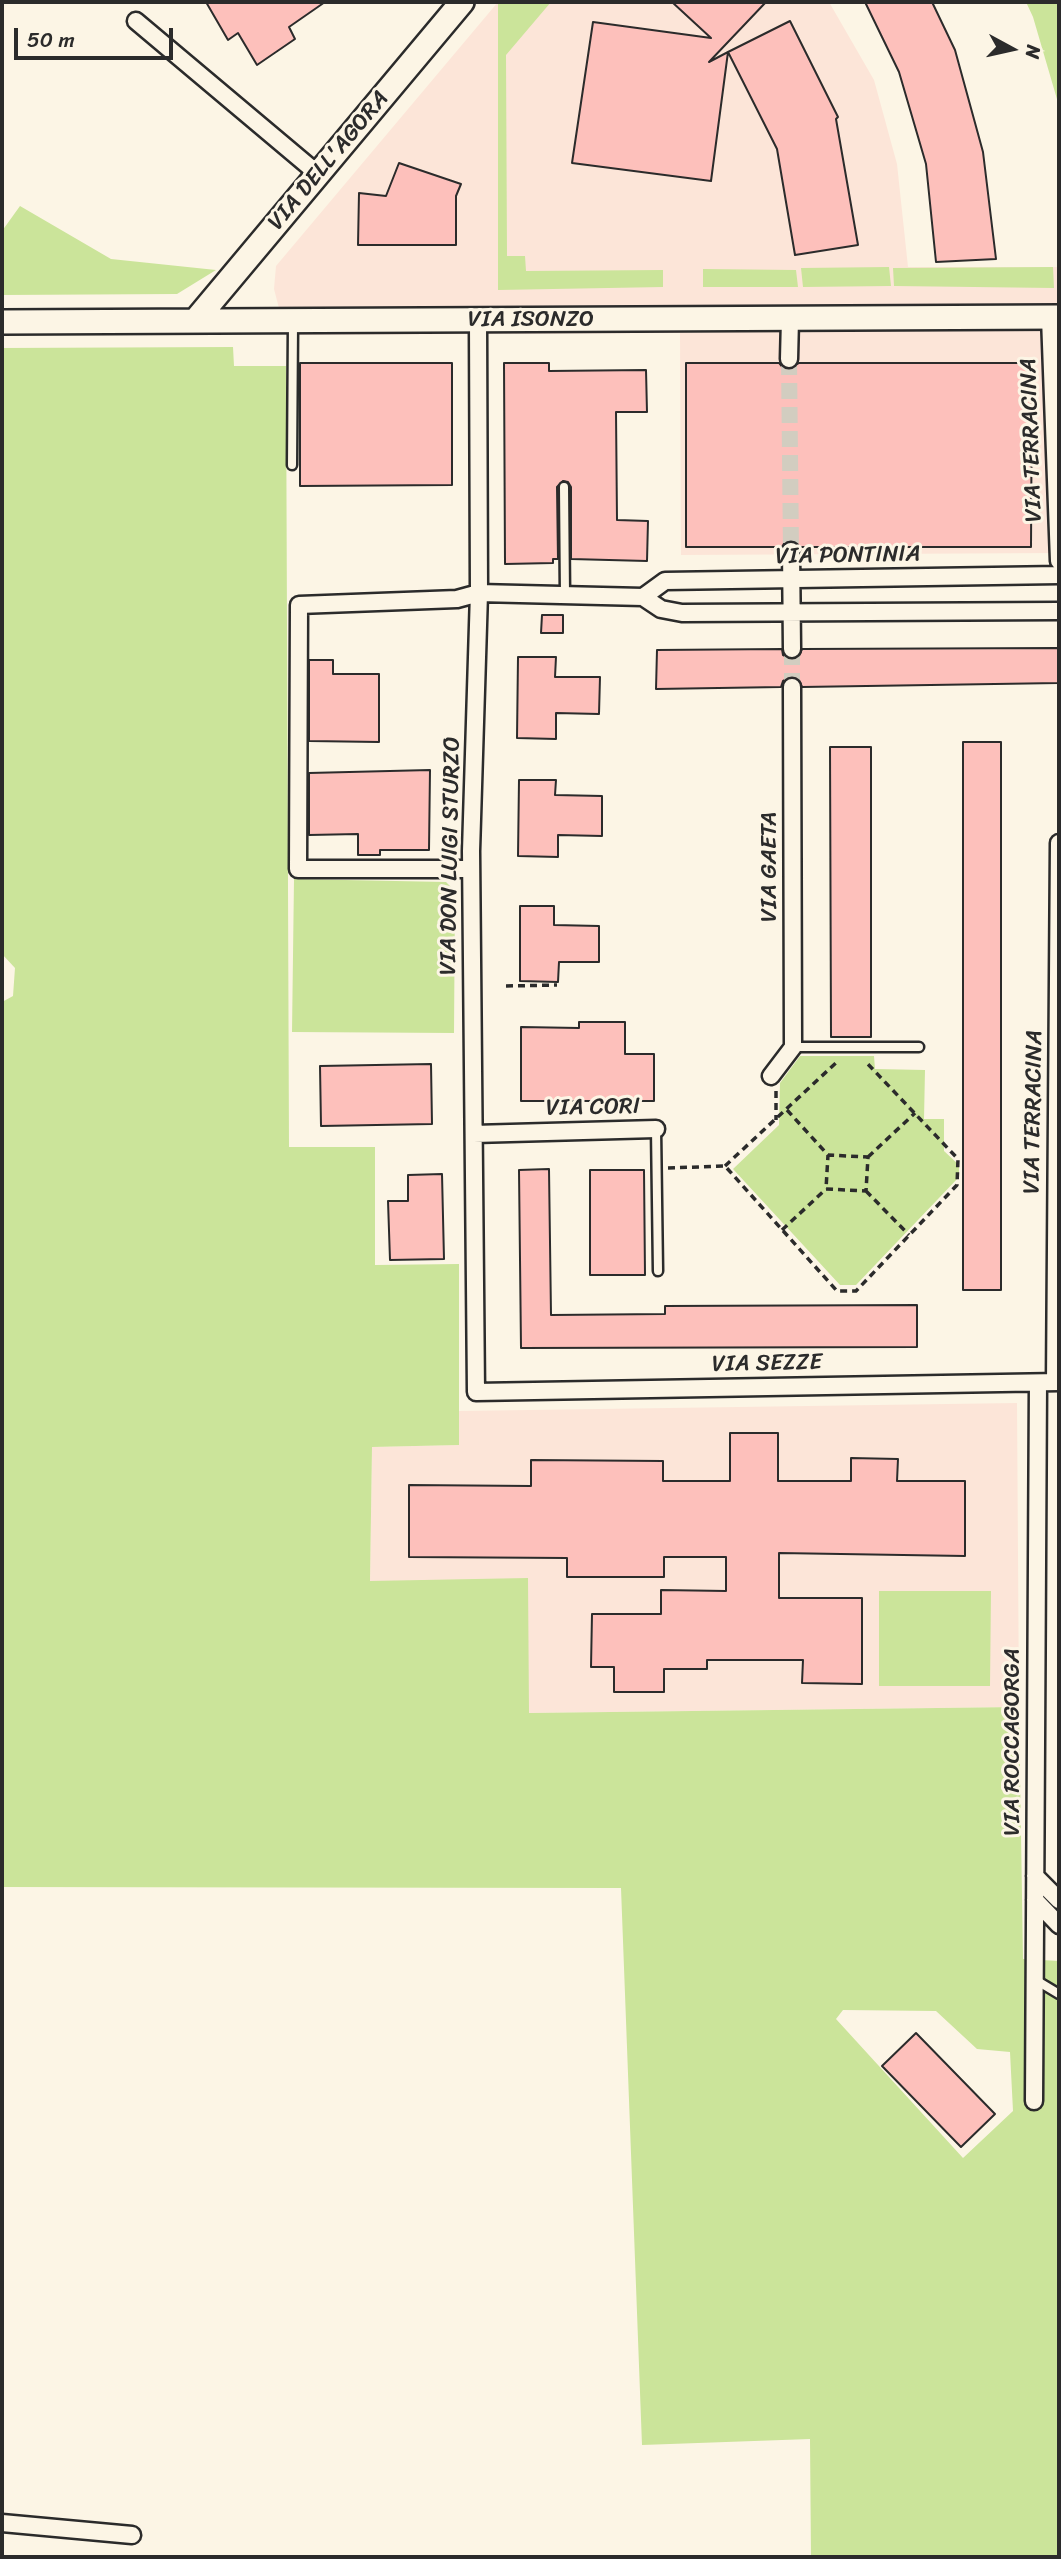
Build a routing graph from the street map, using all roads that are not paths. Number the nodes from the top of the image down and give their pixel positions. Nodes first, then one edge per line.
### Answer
1 (462, 2) edge
2 (136, 21) dead end
3 (318, 174) junction
4 (1054, 317) edge
5 (790, 319) junction
6 (195, 321) junction
7 (293, 321) junction
8 (478, 321) junction
9 (2, 322) edge
10 (789, 359) tunnel mouth
11 (292, 465) dead end
12 (564, 487) dead end
13 (792, 551) tunnel mouth
14 (1059, 561) edge
15 (1059, 575) edge
16 (791, 579) junction
17 (479, 593) junction
18 (565, 596) junction
19 (643, 597) junction
20 (1059, 611) edge
21 (791, 614) junction
22 (792, 649) tunnel mouth
23 (792, 687) tunnel mouth
24 (1059, 843) edge
25 (471, 869) junction
26 (793, 1047) junction
27 (919, 1047) dead end
28 (771, 1076) dead end
29 (656, 1129) joint
30 (474, 1133) junction
31 (658, 1271) dead end
32 (1051, 1382) edge
33 (476, 1392) joint
34 (1035, 1876) junction
35 (1035, 1900) junction
36 (1059, 1900) edge
37 (1059, 1925) edge
38 (1034, 1979) junction
39 (1059, 1994) edge
40 (1034, 2101) dead end
41 (2, 2523) edge
42 (132, 2535) dead end

1 - 3 main road, VIA DELL'AGORA
2 - 3 street
3 - 6 main road, VIA DELL'AGORA
4 - 5 main road, VIA ISONZO
4 - 14 street, VIA TERRACINA
5 - 8 main road, VIA ISONZO
5 - 10 street
6 - 7 main road, VIA ISONZO
6 - 9 main road, VIA ISONZO
7 - 8 main road, VIA ISONZO
7 - 11 lane
8 - 17 street, VIA DON LUIGI STURZO
12 - 18 lane
13 - 16 street
15 - 16 street, VIA PONTINIA
16 - 19 street, VIA PONTINIA
16 - 21 street
17 - 18 street, VIA PONTINIA
17 - 25 street, VIA DON LUIGI STURZO
17 - 25 street, VIA PONTINIA
18 - 19 street, VIA PONTINIA
19 - 21 street, VIA PONTINIA
20 - 21 street, VIA PONTINIA
21 - 22 street
23 - 26 street, VIA GAETA
24 - 32 street, VIA TERRACINA
25 - 30 street, VIA DON LUIGI STURZO
26 - 27 lane
26 - 28 street
29 - 30 street, VIA CORI
29 - 31 lane, VIA CORI
30 - 33 street, VIA DON LUIGI STURZO
32 - 33 street, VIA SEZZE
32 - 34 street, VIA ROCCAGORGA
34 - 35 street, VIA ROCCAGORGA
34 - 36 street
35 - 37 street
35 - 38 street, VIA ROCCAGORGA
38 - 39 lane
38 - 40 street, VIA ROCCAGORGA
41 - 42 street

